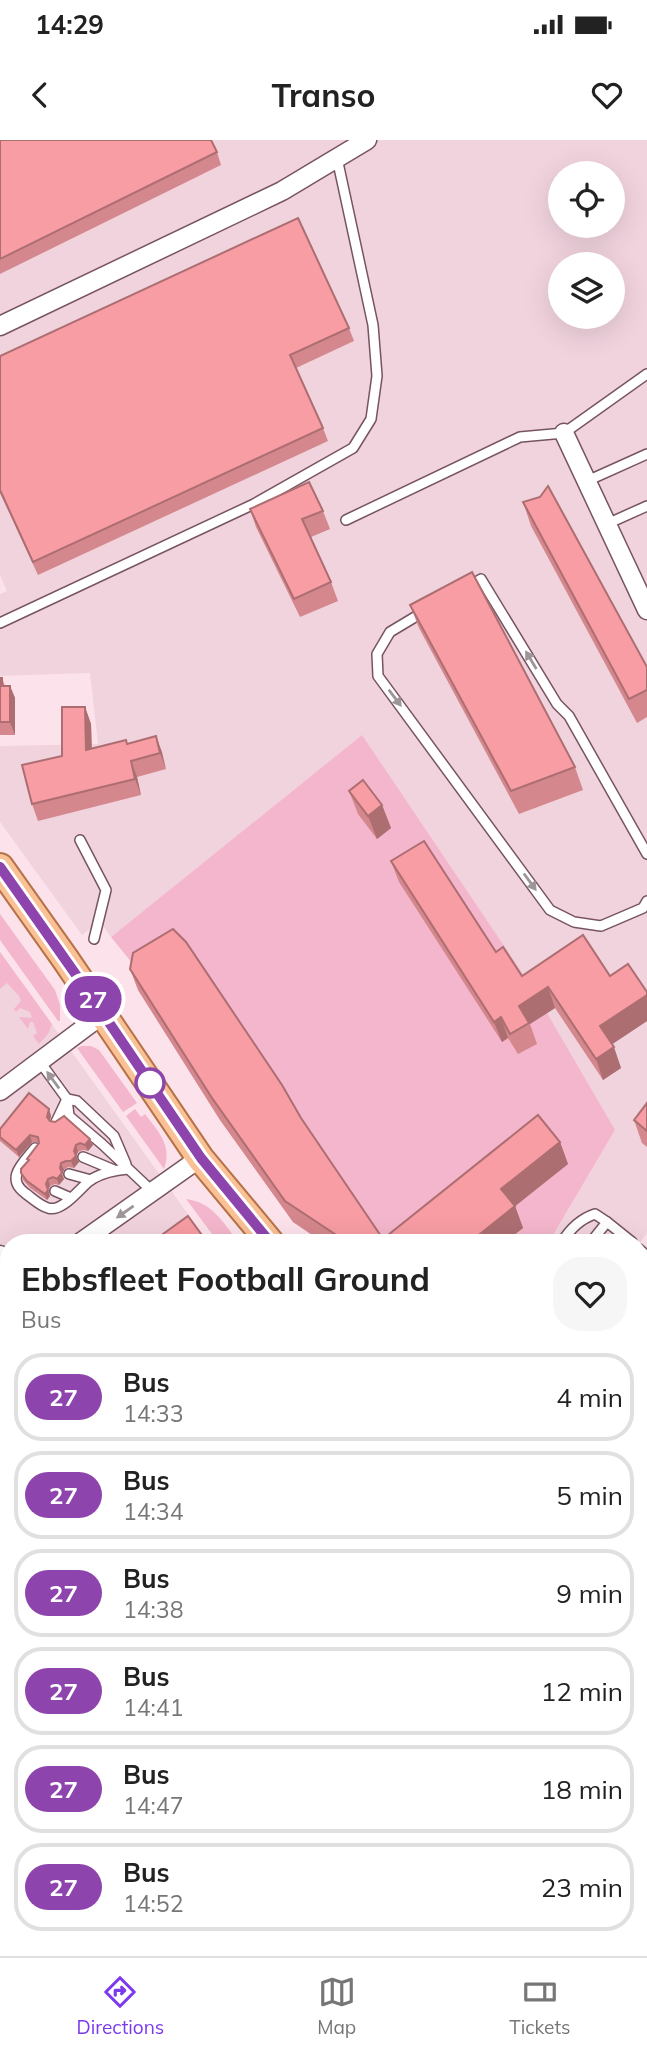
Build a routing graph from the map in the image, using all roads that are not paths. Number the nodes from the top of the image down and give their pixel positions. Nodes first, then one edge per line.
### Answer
1 (367, 140) edge
2 (337, 158) junction
3 (0, 326) edge
4 (647, 374) edge
5 (564, 433) junction
6 (647, 454) edge
7 (587, 481) junction
8 (647, 506) edge
9 (346, 520) dead end
10 (607, 524) junction
11 (458, 592) edge
12 (436, 606) edge
13 (647, 610) edge
14 (0, 623) edge
15 (80, 840) dead end
16 (647, 854) edge
17 (0, 867) edge
18 (647, 901) edge
19 (94, 939) dead end
20 (103, 1014) junction
21 (40, 1062) junction
22 (0, 1091) edge
23 (67, 1099) junction
24 (56, 1122) edge
25 (34, 1148) edge
26 (83, 1157) dead end
27 (201, 1158) junction
28 (128, 1169) junction
29 (114, 1170) junction
30 (69, 1174) dead end
31 (91, 1180) junction
32 (55, 1191) dead end
33 (153, 1192) junction
34 (71, 1198) junction
35 (607, 1222) junction
36 (93, 1234) edge
37 (263, 1234) edge
38 (566, 1234) edge
39 (597, 1234) edge
40 (622, 1234) edge

1 - 2 street
2 - 3 street
2 - 14 lane
4 - 5 lane
5 - 7 street
5 - 9 lane
6 - 7 lane
7 - 10 street
8 - 10 lane
10 - 13 street
16 -> 11 lane
12 -> 18 lane
15 - 19 lane
17 - 20 main road
20 - 21 street
20 - 27 main road
21 - 22 street
23 -> 21 lane
23 - 24 lane
23 - 28 lane
23 - 28 lane
25 - 34 lane
26 - 29 lane
27 - 33 street
27 - 37 main road
28 - 29 lane
28 - 33 lane
29 - 31 lane
30 - 31 lane
31 - 34 lane
32 - 34 lane
33 -> 36 street
35 - 38 lane
35 - 39 lane
35 - 40 lane

